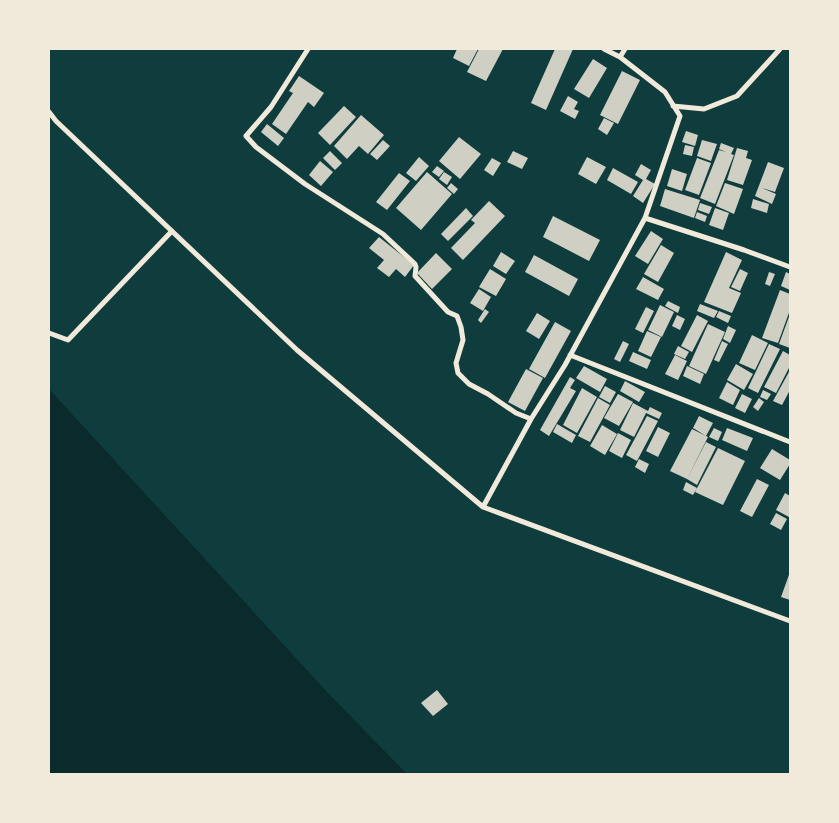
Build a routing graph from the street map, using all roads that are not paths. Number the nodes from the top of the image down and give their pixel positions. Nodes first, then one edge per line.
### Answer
1 (308, 49) edge
2 (604, 49) edge
3 (625, 49) edge
4 (780, 49) edge
5 (620, 57) junction
6 (673, 106) junction
7 (49, 112) edge
8 (645, 218) junction
9 (172, 231) junction
10 (790, 267) edge
11 (49, 333) edge
12 (570, 355) junction
13 (530, 419) junction
14 (790, 442) edge
15 (483, 507) junction
16 (790, 621) edge

1 - 13 street
2 - 5 street
3 - 5 street
4 - 6 street
5 - 6 street
6 - 8 street
7 - 9 street
8 - 10 street
8 - 12 street
9 - 11 street
9 - 15 street
12 - 13 street
12 - 14 street
13 - 15 street
15 - 16 street

